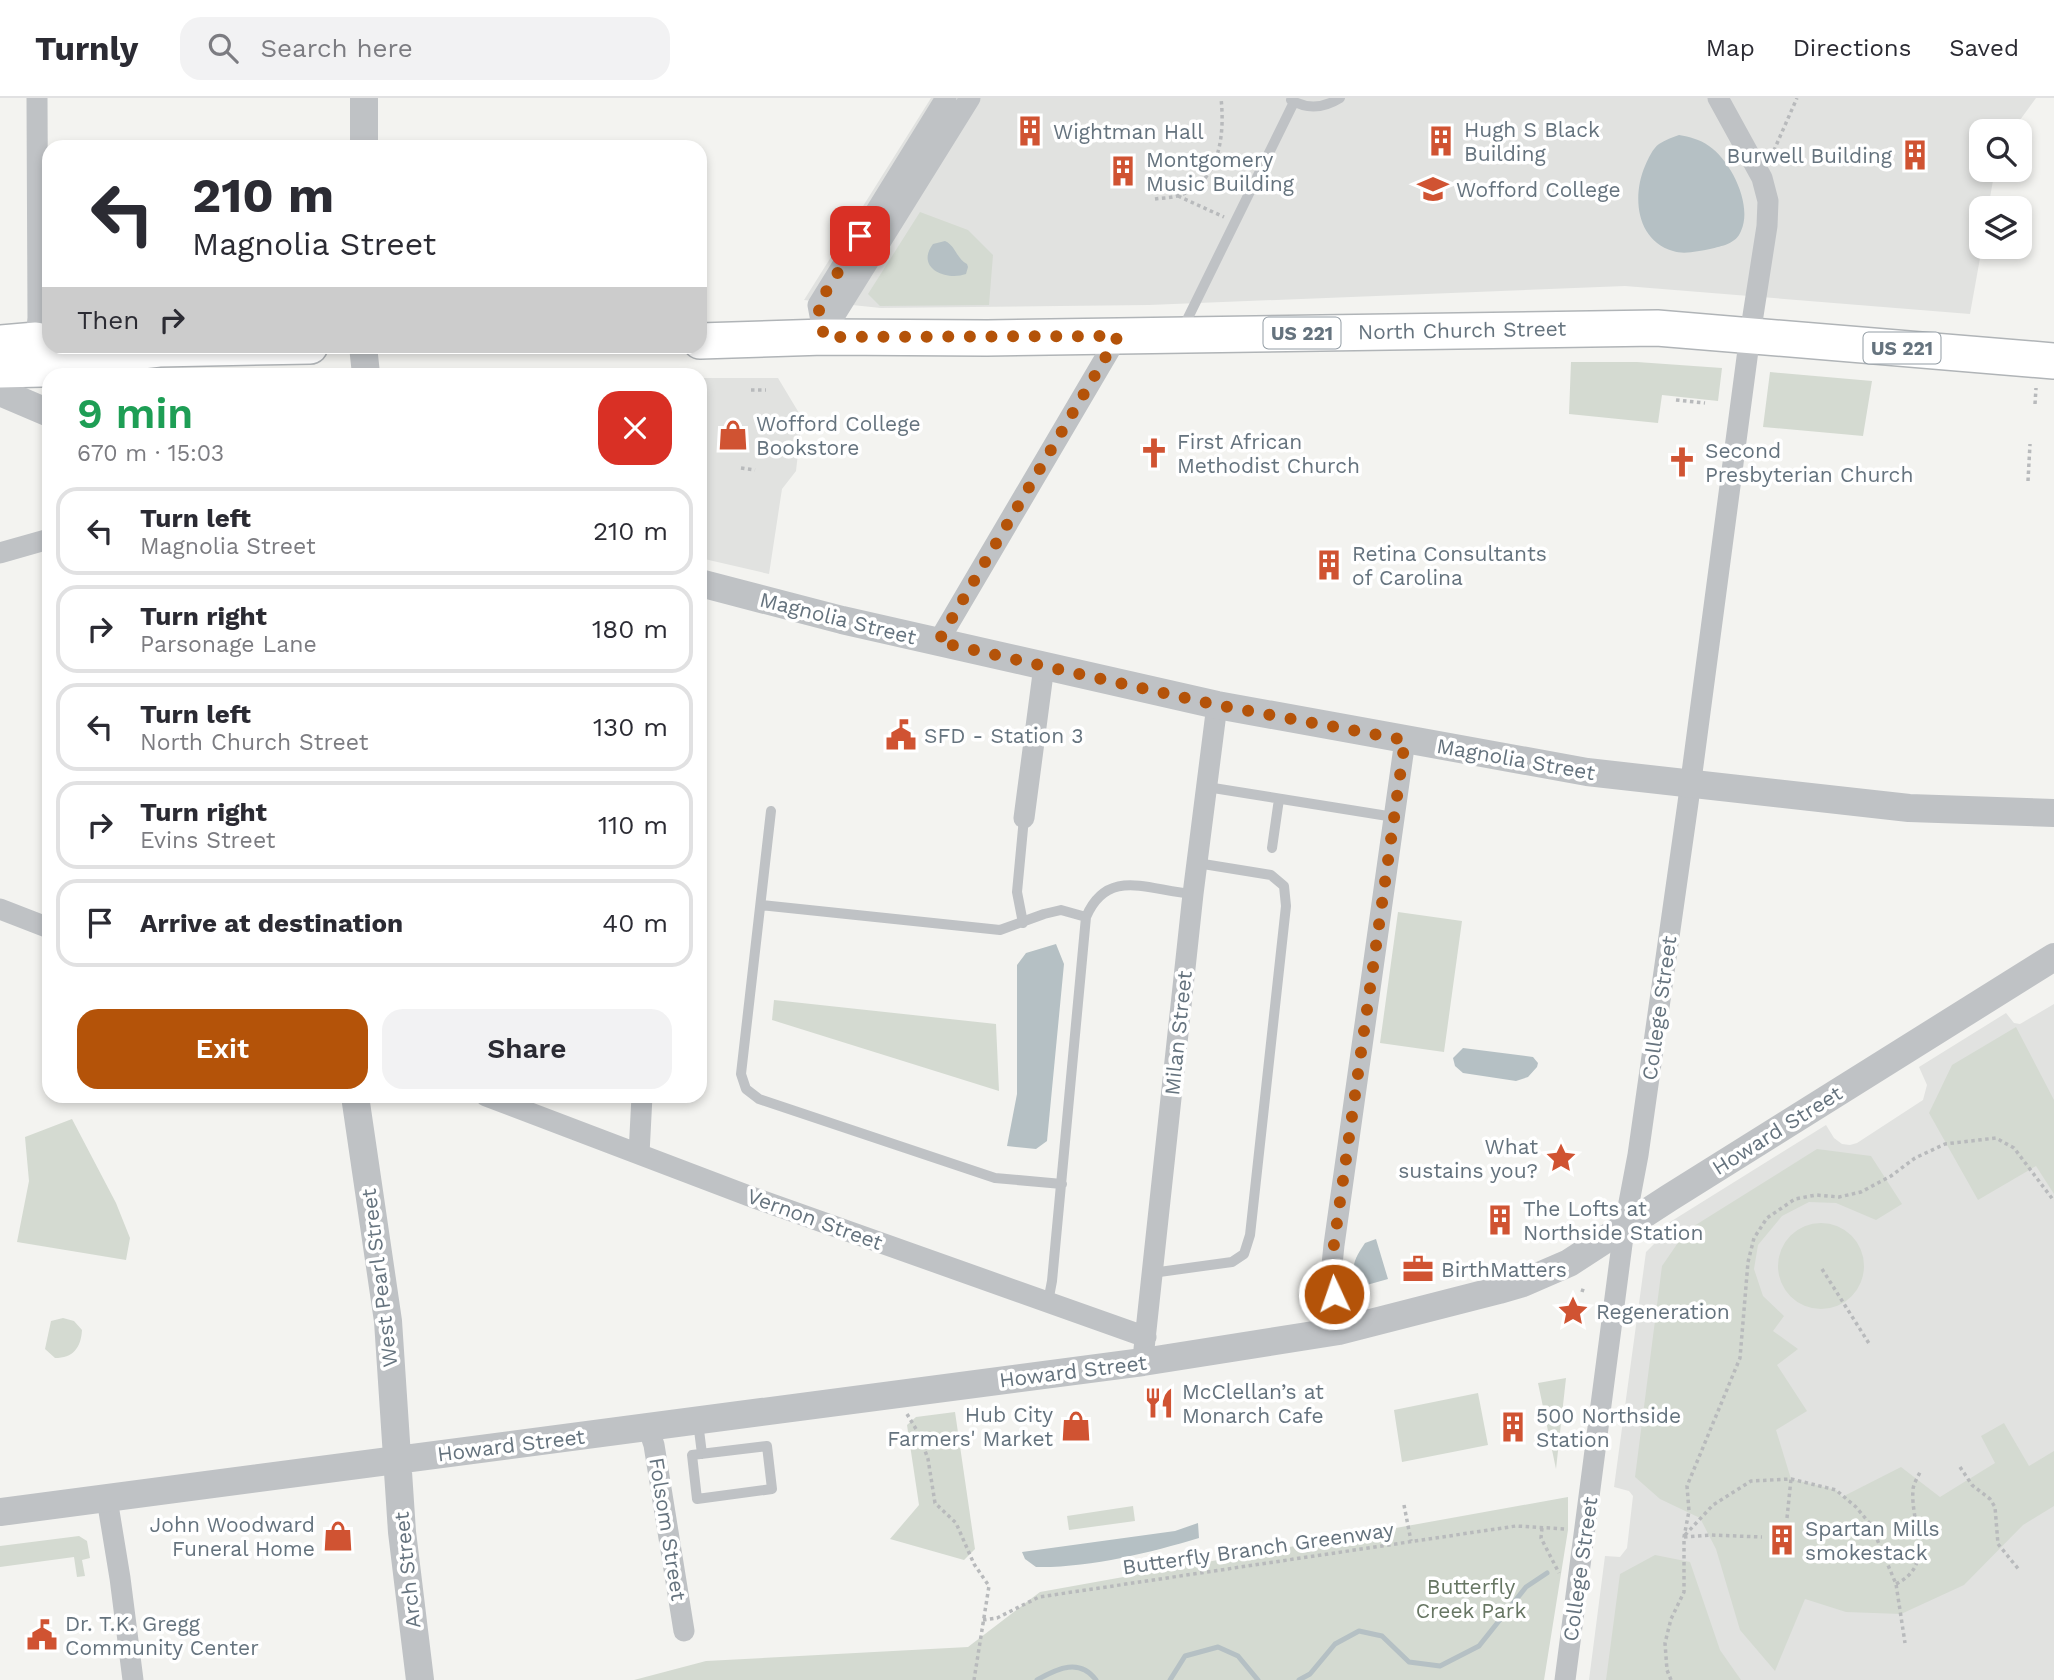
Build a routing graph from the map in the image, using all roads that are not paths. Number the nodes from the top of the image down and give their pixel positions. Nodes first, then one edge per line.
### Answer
1 (37, 98) edge
2 (364, 98) edge
3 (946, 98) edge
4 (970, 98) edge
5 (1340, 98) edge
6 (1718, 98) edge
7 (1292, 100) edge
8 (364, 140) edge
9 (42, 327) edge
10 (1179, 335) junction
11 (1750, 335) junction
12 (1118, 336) junction
13 (824, 337) junction
14 (707, 341) edge
15 (0, 343) edge
16 (42, 343) edge
17 (90, 354) edge
18 (115, 354) edge
19 (97, 356) junction
20 (46, 368) edge
21 (42, 369) edge
22 (0, 370) edge
23 (2045, 374) edge
24 (0, 392) edge
25 (42, 411) edge
26 (42, 541) edge
27 (0, 553) edge
28 (707, 585) edge
29 (938, 642) junction
30 (1044, 666) junction
31 (1217, 705) junction
32 (1405, 740) junction
33 (1690, 784) junction
34 (1207, 787) junction
35 (1279, 799) junction
36 (771, 811) dead end
37 (2054, 813) edge
38 (1394, 817) junction
39 (1024, 818) joint
40 (1272, 848) dead end
41 (1197, 863) junction
42 (1193, 894) junction
43 (761, 905) junction
44 (0, 909) edge
45 (1086, 917) junction
46 (1023, 923) junction
47 (42, 925) edge
48 (2054, 957) edge
49 (356, 1103) edge
50 (504, 1103) edge
51 (642, 1103) edge
52 (639, 1154) junction
53 (1062, 1184) junction
54 (1624, 1229) junction
55 (1152, 1273) junction
56 (1048, 1302) junction
57 (1339, 1331) junction
58 (1144, 1350) junction
59 (698, 1420) junction
60 (648, 1427) junction
61 (702, 1454) junction
62 (397, 1460) junction
63 (107, 1499) junction
64 (0, 1512) edge
65 (684, 1631) dead end
66 (133, 1680) edge
67 (421, 1680) edge
68 (1565, 1680) edge

1 - 9 street
2 - 8 street
3 - 13 street
4 - 13 street
5 - 7 lane
6 - 11 street, College Street
7 - 10 lane
10 - 11 main road, North Church Street / US 221
10 - 12 main road, North Church Street / US 221
11 - 23 main road, North Church Street / US 221
11 - 33 street, College Street
12 - 13 main road, North Church Street / US 221
12 - 29 street
13 - 14 main road, North Church Street / US 221
15 - 16 main road
17 - 19 main road
18 - 19 main road
19 - 20 main road
21 - 22 main road
24 - 25 street
26 - 27 street
28 - 29 street, Magnolia Street
29 - 30 street, Magnolia Street
30 - 31 street, Magnolia Street
30 - 39 street
31 - 32 street, Magnolia Street
31 - 34 street, Milan Street
32 - 33 street, Magnolia Street
32 - 38 street
33 - 37 street, Magnolia Street
33 - 54 street, College Street
34 - 35 lane
34 - 41 street, Milan Street
35 - 38 lane
35 - 40 lane
36 - 43 lane
38 - 57 street
39 - 46 lane
41 - 42 street, Milan Street
41 - 55 lane
42 - 45 lane
42 - 55 street, Milan Street
43 - 46 lane
43 - 53 lane
44 - 47 street
45 - 46 lane
45 - 53 lane
48 - 54 street, Howard Street
49 - 62 street, West Pearl Street
50 - 52 street, Vernon Street
51 - 52 street
52 - 56 street, Vernon Street
53 - 56 lane
54 - 57 street, Howard Street
54 - 68 street, College Street
55 - 58 street, Milan Street
56 - 58 street, Vernon Street
57 - 58 street, Howard Street
58 - 59 street, Howard Street
59 - 60 street, Howard Street
59 - 61 lane
60 - 62 street, Howard Street
60 - 65 street, Folsom Street
61 - 61 lane
62 - 63 street, Howard Street
62 - 67 street, Arch Street
63 - 64 street, Howard Street
63 - 66 street

